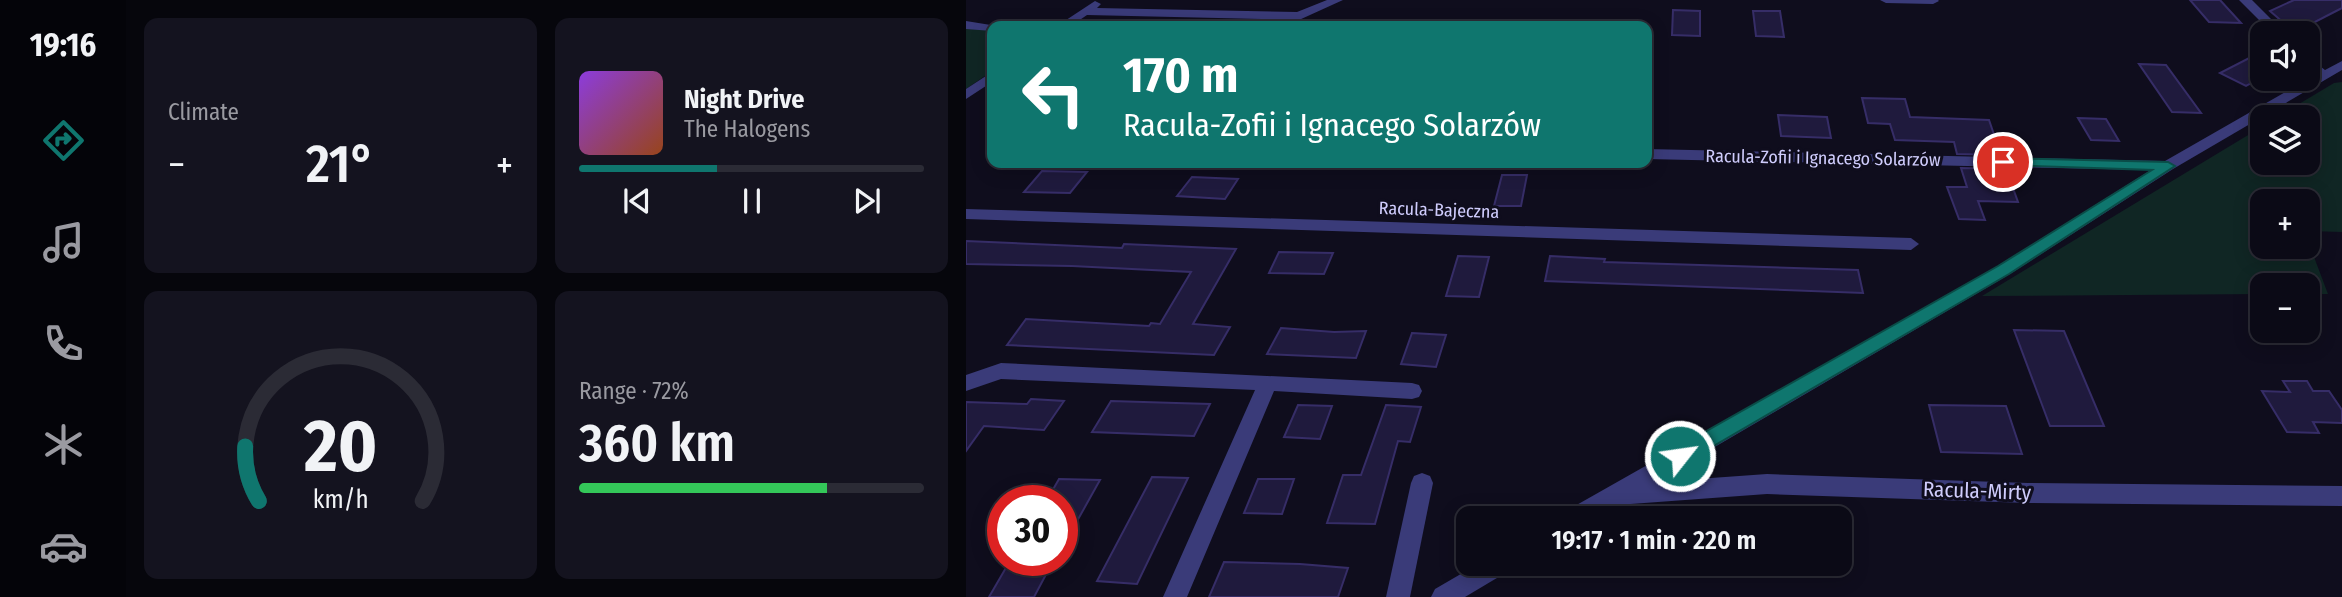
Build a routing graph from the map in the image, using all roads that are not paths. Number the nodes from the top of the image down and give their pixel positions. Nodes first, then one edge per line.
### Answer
1 (1100, 0) edge
2 (1337, 0) edge
3 (1886, 0) edge
4 (2245, 0) edge
5 (1933, 1) edge
6 (1085, 11) junction
7 (1070, 21) edge
8 (2267, 21) edge
9 (966, 25) edge
10 (987, 27) edge
11 (2342, 65) edge
12 (2320, 72) edge
13 (2323, 75) junction
14 (987, 79) edge
15 (966, 94) edge
16 (1652, 154) edge
17 (2168, 166) junction
18 (966, 214) edge
19 (1911, 244) dead end
20 (966, 383) edge
21 (1268, 383) junction
22 (1412, 391) dead end
23 (1422, 484) dead end
24 (1612, 495) junction
25 (2342, 496) edge
26 (1594, 506) edge
27 (1479, 576) edge
28 (1175, 597) edge
29 (1398, 597) edge
30 (1443, 597) edge

1 - 6 street
2 - 6 street
3 - 5 street
4 - 8 street
6 - 7 street
9 - 10 street
11 - 13 street
12 - 13 street
13 - 17 street
14 - 15 street
16 - 17 street, Racula-Zofii i Ignacego Solarzów
17 - 24 street
18 - 19 street, Racula-Bajeczna
20 - 21 street
21 - 22 street
21 - 28 street
23 - 29 street
24 - 25 street, Racula-Mirty
24 - 26 street
27 - 30 street

